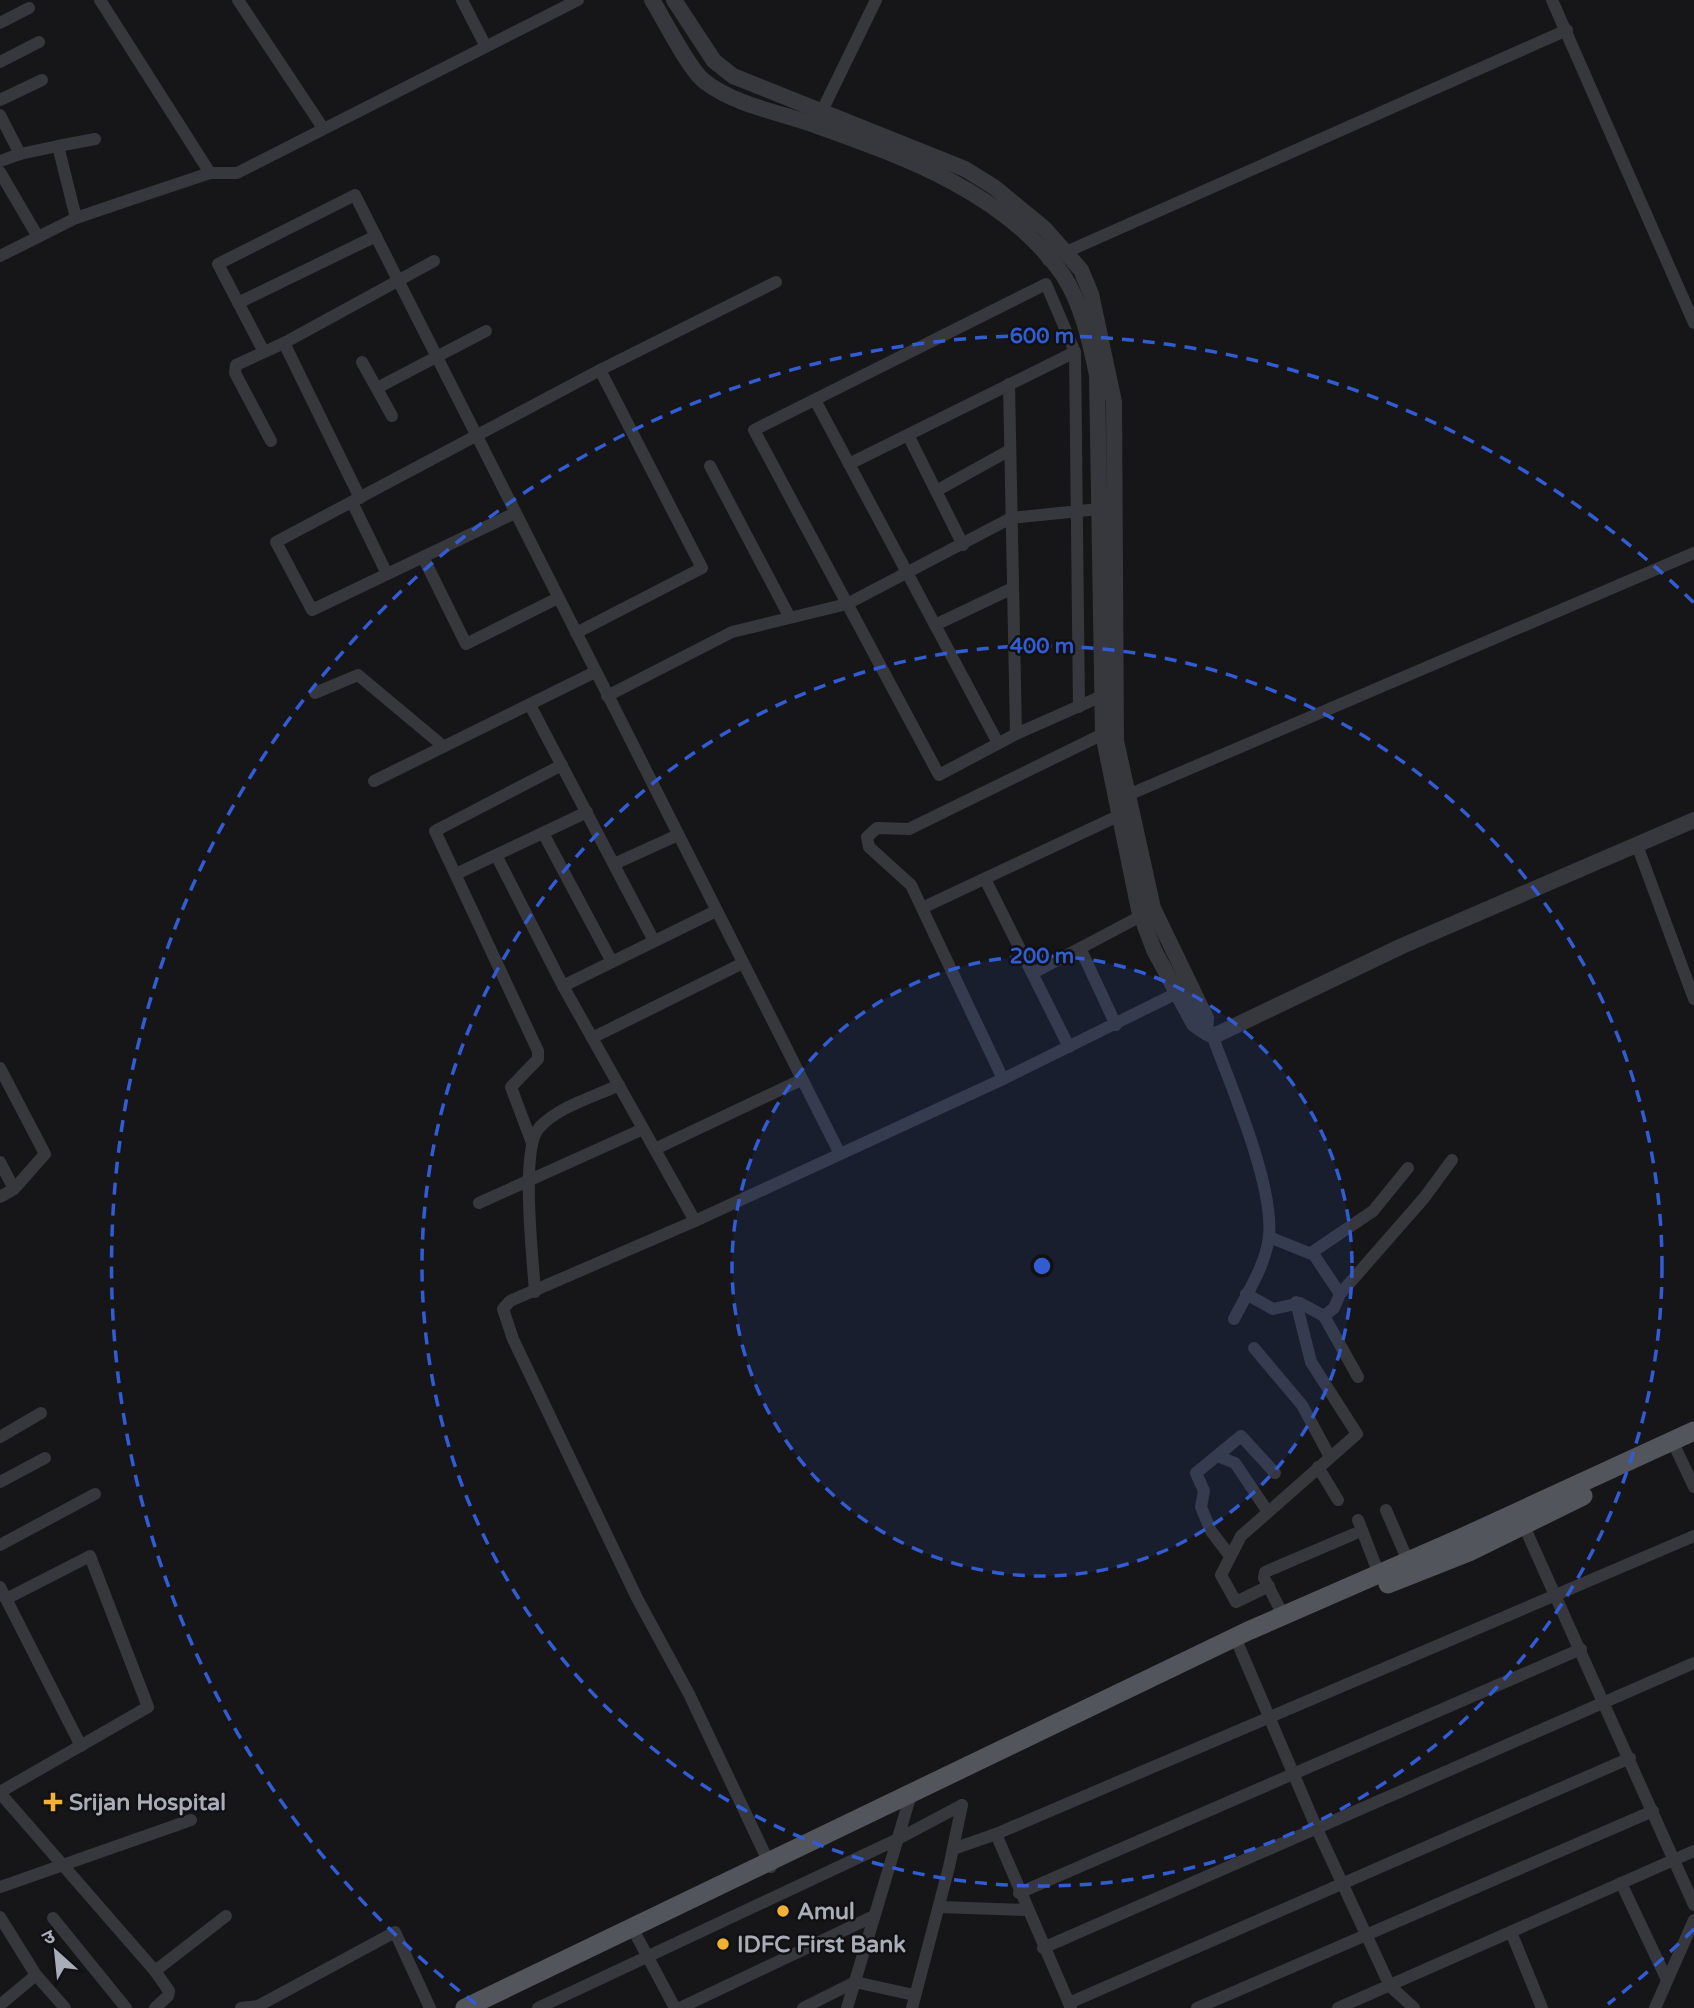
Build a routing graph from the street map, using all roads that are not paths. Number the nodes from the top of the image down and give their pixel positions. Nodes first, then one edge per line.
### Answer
1 (100, 0) edge
2 (238, 0) edge
3 (463, 0) edge
4 (578, 0) edge
5 (652, 0) edge
6 (674, 0) edge
7 (876, 0) edge
8 (1552, 0) edge
9 (29, 8) dead end
10 (0, 23) edge
11 (1567, 30) junction
12 (39, 42) dead end
13 (485, 45) junction
14 (0, 62) edge
15 (42, 80) dead end
16 (0, 100) edge
17 (0, 115) edge
18 (818, 118) junction
19 (323, 128) junction
20 (95, 139) dead end
21 (58, 146) junction
22 (20, 154) junction
23 (0, 161) edge
24 (210, 173) junction
25 (2, 179) edge
26 (76, 219) junction
27 (376, 236) junction
28 (38, 237) junction
29 (1066, 252) junction
30 (0, 256) edge
31 (1048, 260) junction
32 (434, 261) dead end
33 (398, 281) junction
34 (776, 282) dead end
35 (238, 303) junction
36 (1694, 323) edge
37 (486, 331) dead end
38 (284, 343) junction
39 (264, 352) junction
40 (1075, 352) junction
41 (437, 357) junction
42 (362, 362) dead end
43 (600, 370) junction
44 (1009, 384) junction
45 (377, 387) junction
46 (815, 400) junction
47 (391, 416) dead end
48 (908, 435) junction
49 (476, 436) junction
50 (271, 441) dead end
51 (1010, 450) junction
52 (849, 464) junction
53 (710, 466) dead end
54 (936, 491) junction
55 (356, 500) junction
56 (1099, 509) junction
57 (1076, 511) junction
58 (515, 513) junction
59 (1011, 518) junction
60 (963, 545) junction
61 (1694, 553) edge
62 (423, 557) junction
63 (907, 572) junction
64 (387, 574) junction
65 (1013, 588) junction
66 (558, 598) junction
67 (847, 604) junction
68 (789, 616) junction
69 (935, 625) junction
70 (576, 633) junction
71 (595, 672) junction
72 (315, 693) dead end
73 (607, 696) junction
74 (1102, 696) junction
75 (530, 705) junction
76 (1079, 707) junction
77 (1016, 734) junction
78 (1103, 734) junction
79 (998, 743) junction
80 (443, 746) junction
81 (562, 765) junction
82 (374, 781) dead end
83 (1128, 795) junction
84 (587, 812) junction
85 (1118, 816) junction
86 (1694, 821) edge
87 (543, 833) junction
88 (678, 835) junction
89 (1637, 845) junction
90 (496, 855) junction
91 (614, 864) junction
92 (456, 874) junction
93 (985, 879) junction
94 (922, 908) junction
95 (716, 911) junction
96 (1141, 916) junction
97 (654, 941) junction
98 (1081, 950) junction
99 (612, 962) junction
100 (743, 963) junction
101 (1032, 974) junction
102 (562, 986) junction
103 (1177, 993) junction
104 (1694, 999) edge
105 (1116, 1025) junction
106 (1209, 1033) junction
107 (592, 1038) junction
108 (1069, 1047) junction
109 (0, 1068) edge
110 (1003, 1079) junction
111 (802, 1080) junction
112 (619, 1085) junction
113 (643, 1129) junction
114 (532, 1143) junction
115 (655, 1149) junction
116 (839, 1152) junction
117 (1452, 1160) dead end
118 (0, 1162) edge
119 (1408, 1168) dead end
120 (528, 1181) junction
121 (14, 1189) junction
122 (0, 1197) edge
123 (479, 1203) dead end
124 (695, 1221) junction
125 (1269, 1237) junction
126 (1311, 1253) junction
127 (535, 1292) junction
128 (1246, 1294) junction
129 (1340, 1294) junction
130 (1296, 1302) junction
131 (1324, 1316) junction
132 (1234, 1319) dead end
133 (1254, 1348) dead end
134 (1358, 1377) dead end
135 (41, 1413) dead end
136 (1694, 1431) edge
137 (0, 1437) edge
138 (1685, 1445) edge
139 (1217, 1456) junction
140 (1330, 1457) junction
141 (45, 1458) dead end
142 (1318, 1467) junction
143 (1275, 1473) dead end
144 (0, 1482) edge
145 (1694, 1487) edge
146 (95, 1494) dead end
147 (1338, 1500) dead end
148 (1386, 1510) dead end
149 (1268, 1512) junction
150 (1358, 1520) dead end
151 (1524, 1525) junction
152 (1354, 1534) dead end
153 (1694, 1536) edge
154 (0, 1545) edge
155 (1230, 1556) junction
156 (1408, 1561) junction
157 (1379, 1574) junction
158 (1269, 1586) junction
159 (3, 1593) edge
160 (1557, 1594) junction
161 (1283, 1615) junction
162 (1236, 1639) junction
163 (1581, 1649) junction
164 (1694, 1663) edge
165 (1605, 1701) junction
166 (1270, 1717) junction
167 (81, 1746) junction
168 (1630, 1758) junction
169 (1295, 1775) junction
170 (0, 1793) edge
171 (911, 1796) junction
172 (1653, 1811) junction
173 (191, 1819) dead end
174 (1317, 1829) junction
175 (996, 1834) junction
176 (896, 1840) junction
177 (953, 1849) junction
178 (1694, 1851) edge
179 (1675, 1860) junction
180 (63, 1862) junction
181 (770, 1865) junction
182 (1621, 1883) junction
183 (1343, 1884) junction
184 (0, 1886) edge
185 (1019, 1893) junction
186 (1694, 1905) edge
187 (939, 1907) junction
188 (1027, 1910) junction
189 (226, 1916) dead end
190 (874, 1916) junction
191 (0, 1917) edge
192 (53, 1918) dead end
193 (1694, 1920) edge
194 (1511, 1932) junction
195 (635, 1933) junction
196 (1367, 1935) junction
197 (1043, 1948) junction
198 (647, 1957) junction
199 (155, 1971) junction
200 (36, 1975) junction
201 (1667, 1980) junction
202 (855, 1982) junction
203 (1390, 1986) junction
204 (913, 2002) edge
205 (0, 2005) edge
206 (1070, 2005) edge
207 (65, 2008) edge
208 (126, 2008) edge
209 (155, 2008) edge
210 (241, 2008) edge
211 (430, 2008) edge
212 (465, 2008) edge
213 (481, 2008) edge
214 (538, 2008) edge
215 (678, 2008) edge
216 (803, 2008) edge
217 (847, 2008) edge
218 (1197, 2008) edge
219 (1338, 2008) edge
220 (1414, 2008) edge
221 (1542, 2008) edge
222 (1655, 2008) edge

1 - 24 street
2 - 19 street
3 - 13 street
4 - 13 street
5 - 18 street
6 - 18 street
7 - 18 street
8 - 11 street
9 - 10 street
11 - 29 street
11 - 36 street
12 - 14 street
13 - 19 street
15 - 16 street
17 - 22 street
18 - 29 street
18 - 31 street
19 - 24 street
20 - 21 street
21 - 22 street
21 - 26 street
22 - 23 street
24 - 26 street
25 - 28 street
26 - 28 street
27 - 33 street
27 - 35 street
27 - 35 street
28 - 30 street
29 - 31 street
29 - 83 street
31 - 56 street
32 - 33 street
33 - 38 street
33 - 41 street
34 - 43 street
35 - 39 street
37 - 41 street
38 - 39 street
38 - 55 street
39 - 50 street
40 - 44 street
40 - 46 street
40 - 57 street
41 - 45 street
41 - 49 street
42 - 45 street
43 - 49 street
43 - 70 street
44 - 48 street
44 - 51 street
45 - 47 street
46 - 52 street
46 - 67 street
48 - 52 street
48 - 54 street
49 - 55 street
49 - 58 street
51 - 54 street
51 - 59 street
52 - 63 street
53 - 68 street
54 - 60 street
55 - 64 street
55 - 64 street
56 - 57 street
56 - 74 street
57 - 59 street
57 - 76 street
58 - 62 street
58 - 66 street
59 - 60 street
59 - 65 street
60 - 63 street
61 - 83 street
62 - 64 street
62 - 66 street
63 - 67 street
63 - 69 street
65 - 69 street
65 - 77 street
66 - 70 street
67 - 68 street
67 - 79 street
68 - 73 street
69 - 79 street
70 - 71 street
71 - 73 street
71 - 75 street
72 - 80 street
73 - 88 street
74 - 76 street
74 - 78 street
75 - 80 street
75 - 81 street
76 - 77 street
77 - 79 street
78 - 85 street
78 - 94 street
80 - 82 street
81 - 84 street
81 - 92 street
83 - 106 street
84 - 87 street
84 - 91 street
85 - 93 street
85 - 96 street
86 - 89 street
87 - 90 street
87 - 99 street
88 - 91 street
88 - 95 street
89 - 104 street
89 - 106 street
90 - 92 street
90 - 102 street
91 - 97 street
92 - 114 street
93 - 94 street
93 - 101 street
94 - 110 street
95 - 97 street
95 - 100 street
96 - 98 street
96 - 103 street
97 - 99 street
98 - 101 street
98 - 105 street
99 - 102 street
100 - 107 street
100 - 111 street
101 - 108 street
102 - 107 street
103 - 105 street
103 - 106 street
105 - 108 street
106 - 125 street
107 - 112 street
108 - 110 street
109 - 121 street
110 - 116 street
111 - 115 street
111 - 116 street
112 - 113 street
112 - 114 street
113 - 115 street
113 - 120 street
114 - 120 street
115 - 124 street
116 - 124 street
117 - 129 street
118 - 121 street
119 - 126 street
120 - 123 street
120 - 127 street
121 - 122 street
124 - 127 street
125 - 126 street
125 - 128 street
126 - 129 street
127 - 181 street
128 - 130 street
128 - 132 street
129 - 131 street
130 - 131 street
130 - 140 street
131 - 134 street
133 - 140 street
135 - 137 street
136 - 156 main road
138 - 145 street
138 - 151 main road
139 - 143 street
139 - 149 street
139 - 155 street
140 - 142 street
141 - 144 street
142 - 147 street
142 - 149 street
146 - 154 street
148 - 156 street
149 - 155 street
150 - 157 street
151 - 160 street
151 - 162 main road
152 - 158 street
153 - 160 street
155 - 158 street
156 - 157 main road
157 - 161 main road
158 - 161 street
159 - 167 street
159 - 167 street
160 - 163 street
160 - 166 street
161 - 162 main road
162 - 166 street
162 - 171 main road
163 - 165 street
163 - 169 street
164 - 165 street
165 - 168 street
165 - 174 street
166 - 169 street
166 - 175 street
167 - 170 street
168 - 172 street
168 - 183 street
169 - 174 street
169 - 185 street
170 - 180 street
171 - 176 street
171 - 181 main road
172 - 179 street
172 - 196 street
173 - 180 street
174 - 183 street
174 - 197 street
175 - 177 street
175 - 185 street
176 - 177 street
176 - 190 street
176 - 198 street
177 - 187 street
178 - 179 street
179 - 182 street
179 - 186 street
180 - 184 street
180 - 199 street
181 - 195 main road
181 - 212 main road
182 - 194 street
182 - 201 street
183 - 196 street
183 - 206 street
185 - 188 street
187 - 188 street
187 - 204 street
188 - 197 street
189 - 199 street
190 - 202 street
190 - 215 street
191 - 200 street
192 - 208 street
193 - 201 street
194 - 203 street
194 - 221 street
195 - 198 street
195 - 213 main road
196 - 203 street
196 - 218 street
197 - 206 street
198 - 214 street
198 - 215 street
199 - 209 street
200 - 205 street
200 - 207 street
201 - 222 street
202 - 204 street
202 - 216 street
202 - 217 street
203 - 219 street
203 - 220 street
210 - 211 street

